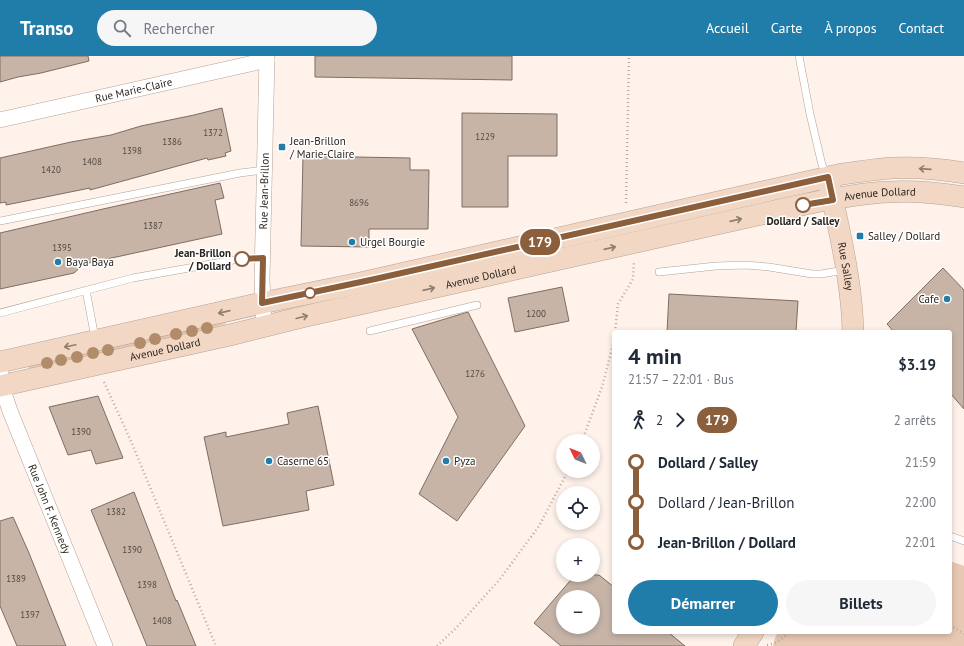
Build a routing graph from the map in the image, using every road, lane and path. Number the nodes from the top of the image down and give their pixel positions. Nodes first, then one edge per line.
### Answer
1 (629, 56) edge
2 (799, 56) edge
3 (267, 58) edge
4 (0, 120) edge
5 (264, 170) junction
6 (964, 173) edge
7 (828, 177) junction
8 (964, 197) edge
9 (833, 200) junction
10 (0, 222) edge
11 (626, 223) junction
12 (569, 246) junction
13 (634, 256) dead end
14 (263, 258) junction
15 (847, 270) junction
16 (659, 272) dead end
17 (86, 290) junction
18 (262, 303) junction
19 (477, 305) dead end
20 (0, 313) edge
21 (264, 327) junction
22 (615, 330) edge
23 (853, 330) edge
24 (370, 331) dead end
25 (96, 340) junction
26 (612, 349) edge
27 (0, 362) edge
28 (103, 380) dead end
29 (1, 381) edge
30 (585, 434) edge
31 (564, 478) edge
32 (952, 537) edge
33 (964, 541) edge
34 (952, 626) edge
35 (752, 634) edge
36 (788, 634) edge
37 (964, 634) edge
38 (772, 645) dead end
39 (105, 646) edge
40 (216, 646) edge
41 (437, 646) edge
42 (744, 646) edge

1 - 11 path
2 - 7 lane
3 - 4 street, Rue Marie-Claire
3 - 5 street, Rue Jean-Brillon
5 - 10 lane
5 - 14 street, Rue Jean-Brillon
6 -> 7 main road, Avenue Dollard
7 - 9 main road, Rue Salley
7 - 11 main road, Avenue Dollard
8 - 9 main road, Avenue Dollard
12 -> 9 main road, Avenue Dollard
9 - 15 main road, Rue Salley
11 - 12 main road, Avenue Dollard
12 - 18 main road, Avenue Dollard
21 -> 12 main road, Avenue Dollard
13 - 22 path
14 - 17 lane
14 - 18 street, Rue Jean-Brillon
15 - 16 lane
15 - 23 main road, Rue Salley
17 - 20 lane
17 - 25 lane
18 - 21 street, Rue Jean-Brillon
18 -> 25 main road, Avenue Dollard
19 - 24 lane
21 - 29 main road, Avenue Dollard
25 -> 27 main road, Avenue Dollard
26 - 30 path
28 - 40 path
29 - 39 street, Rue John F. Kennedy
31 - 41 path
32 - 33 lane
34 - 37 path
35 - 42 main road
36 - 38 path

